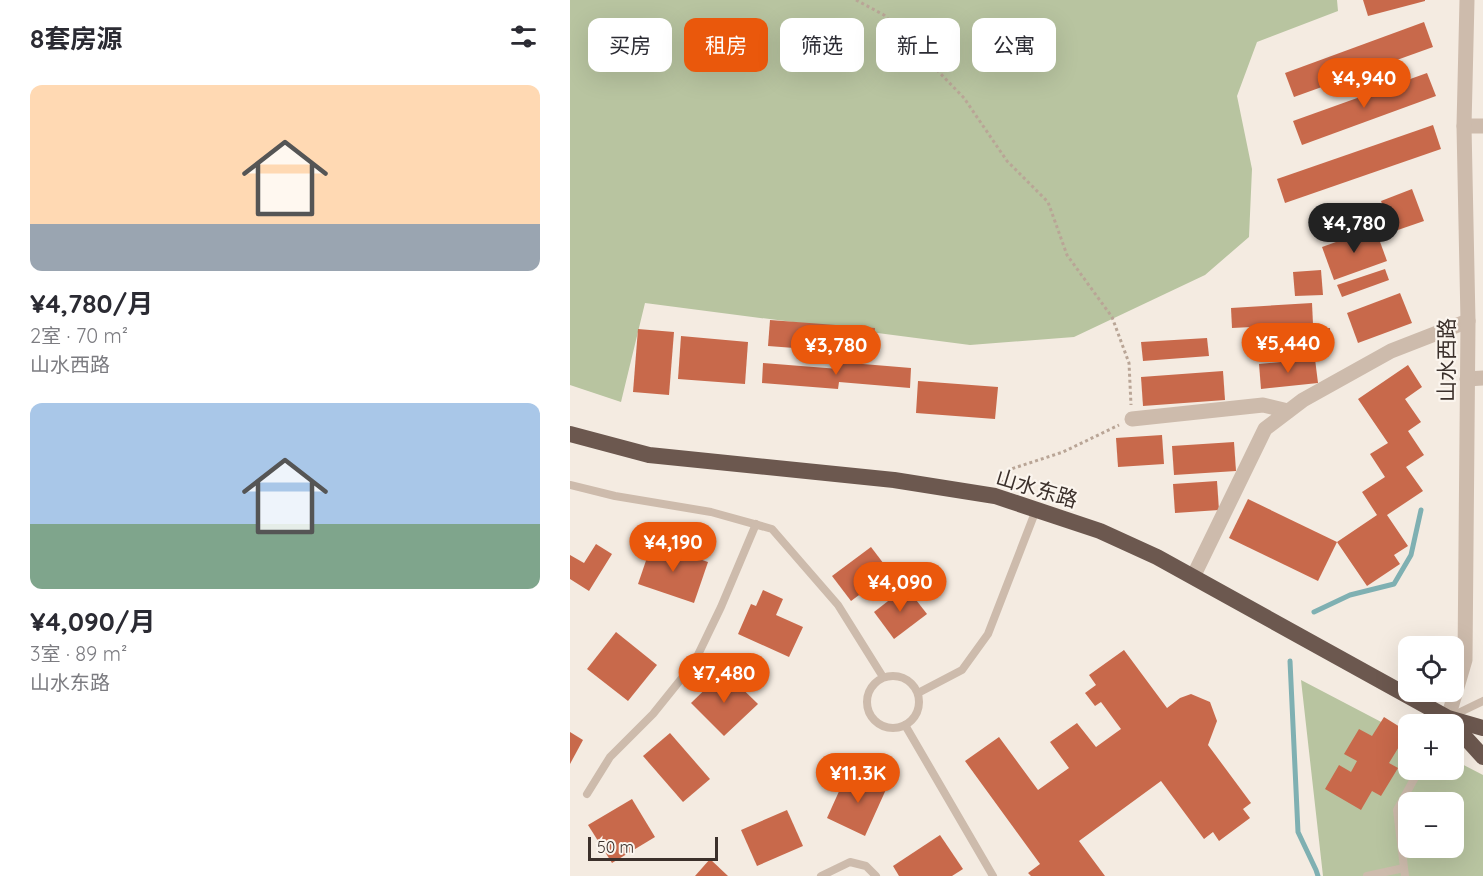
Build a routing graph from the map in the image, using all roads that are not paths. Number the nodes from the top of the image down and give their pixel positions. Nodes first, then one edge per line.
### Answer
1 (1467, 0) edge
2 (1464, 126) junction
3 (1483, 126) edge
4 (1468, 321) junction
5 (1475, 378) edge
6 (1288, 411) junction
7 (1132, 419) road end
8 (570, 434) edge
9 (570, 485) edge
10 (1036, 510) junction
11 (756, 524) junction
12 (1193, 577) junction
13 (883, 677) junction
14 (918, 693) junction
15 (1483, 701) edge
16 (1436, 714) edge
17 (1452, 714) edge
18 (1464, 714) edge
19 (905, 725) junction
20 (1464, 725) edge
21 (1483, 728) edge
22 (1464, 737) edge
23 (1483, 757) edge
24 (1414, 780) edge
25 (587, 794) dead end
26 (1405, 872) edge
27 (821, 876) edge
28 (876, 876) edge
29 (993, 876) edge
30 (1367, 876) edge

1 - 2 street, 山水西路
2 - 3 street
2 - 4 street, 山水西路
4 - 5 street, 山水西路
4 - 6 street
5 - 17 street, 山水西路
6 - 7 street
6 - 12 street
8 - 10 highway, 山水东路
9 - 11 lane
10 - 12 highway, 山水东路
10 - 14 lane
11 - 13 lane
11 - 25 lane
12 - 16 highway, 山水东路
13 - 14 lane
13 - 19 lane
14 - 19 lane
15 - 18 lane
19 - 29 lane
20 - 21 highway, 山水东路
22 - 23 highway, 山水东路
24 - 26 lane
26 - 30 lane
27 - 28 lane

